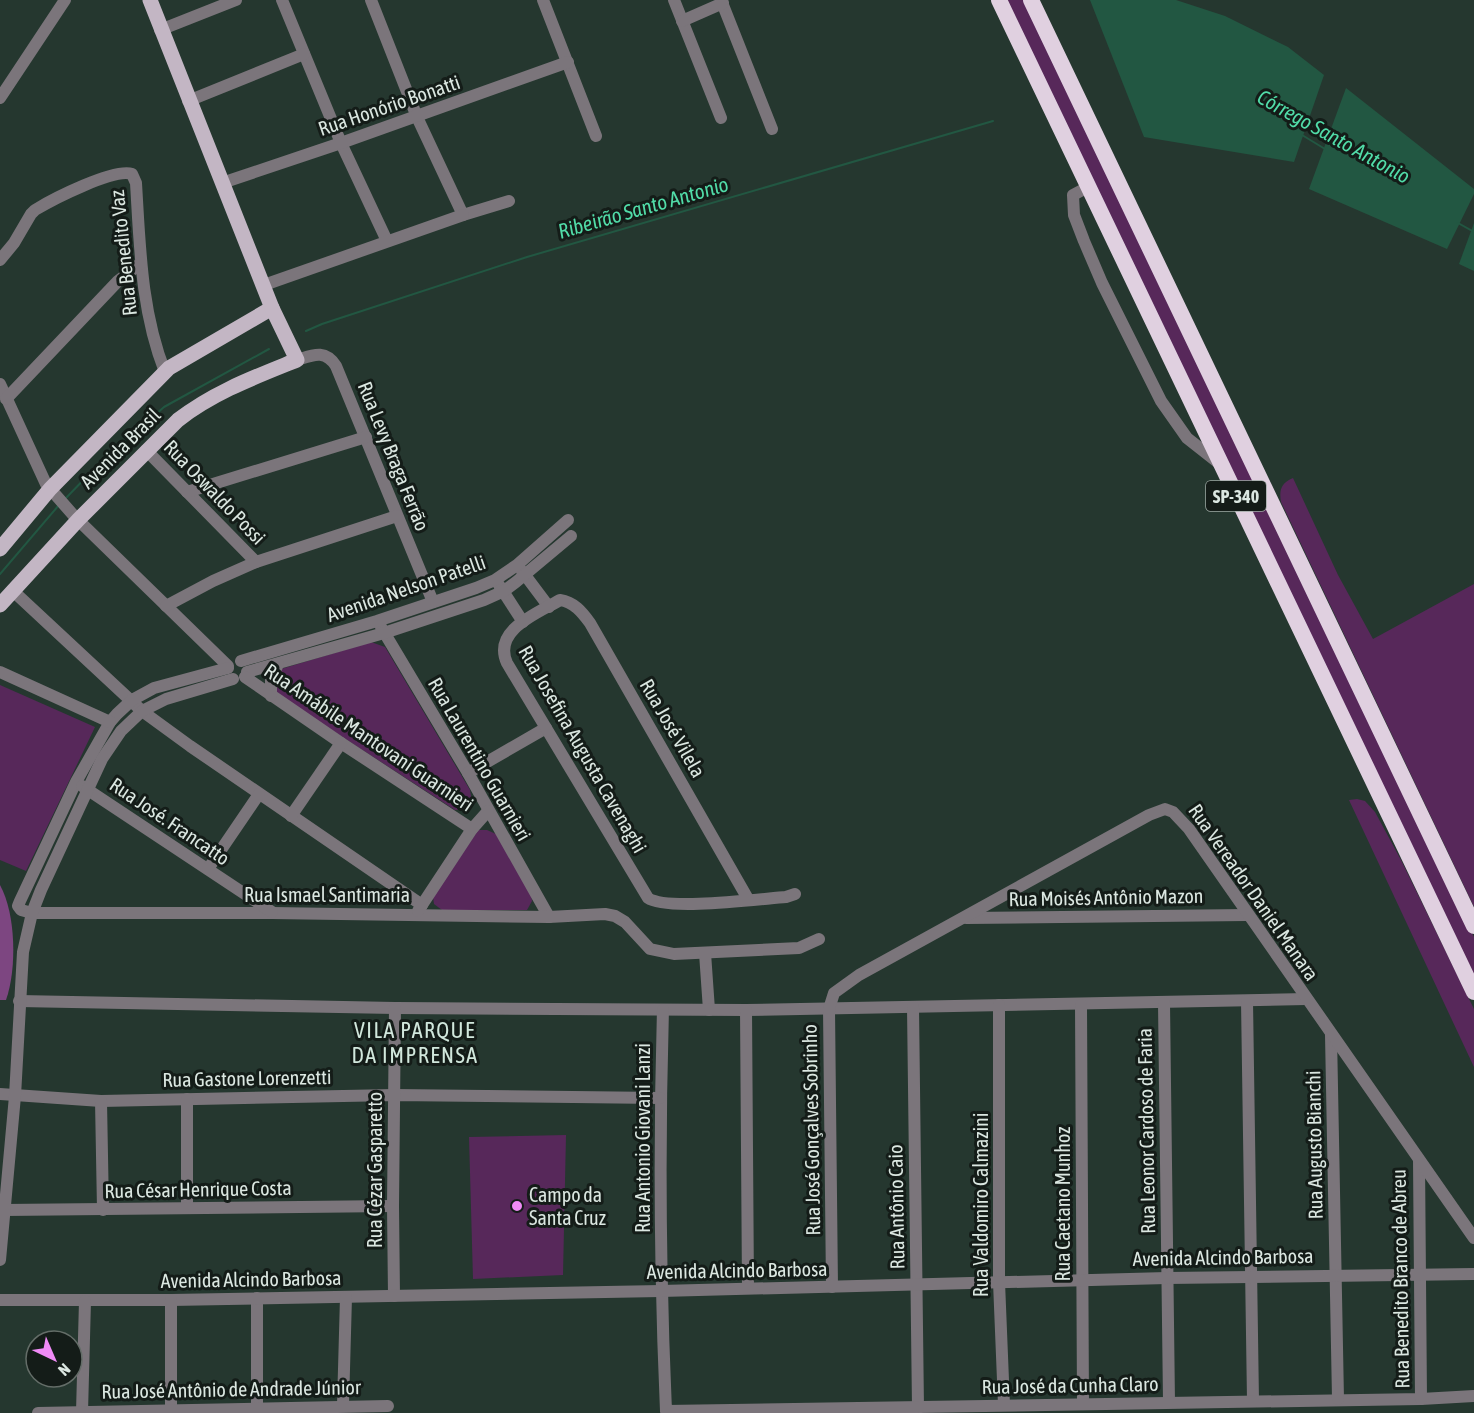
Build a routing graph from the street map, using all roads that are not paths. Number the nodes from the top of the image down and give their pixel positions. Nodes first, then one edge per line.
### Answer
1 (65, 0) edge
2 (150, 0) edge
3 (237, 0) edge
4 (282, 0) edge
5 (371, 0) edge
6 (543, 0) edge
7 (674, 0) edge
8 (999, 0) edge
9 (1031, 0) edge
10 (722, 2) edge
11 (682, 21) junction
12 (160, 30) junction
13 (304, 54) junction
14 (568, 62) junction
15 (0, 98) edge
16 (188, 101) junction
17 (417, 117) junction
18 (721, 118) dead end
19 (772, 129) dead end
20 (596, 136) dead end
21 (341, 144) junction
22 (222, 183) junction
23 (1088, 186) junction
24 (509, 201) dead end
25 (463, 215) junction
26 (387, 241) junction
27 (0, 260) edge
28 (141, 263) junction
29 (264, 285) junction
30 (272, 308) junction
31 (297, 360) junction
32 (165, 372) junction
33 (0, 384) edge
34 (6, 399) junction
35 (366, 437) junction
36 (146, 450) junction
37 (1221, 464) junction
38 (187, 492) junction
39 (53, 493) junction
40 (396, 516) junction
41 (76, 519) junction
42 (567, 520) dead end
43 (571, 536) dead end
44 (0, 549) edge
45 (256, 562) junction
46 (521, 570) junction
47 (495, 580) junction
48 (12, 590) junction
49 (504, 591) junction
50 (433, 602) junction
51 (0, 605) edge
52 (166, 606) junction
53 (549, 606) junction
54 (377, 621) junction
55 (523, 622) junction
56 (384, 633) junction
57 (278, 664) junction
58 (237, 670) junction
59 (0, 672) edge
60 (271, 696) junction
61 (132, 700) junction
62 (142, 711) junction
63 (110, 722) junction
64 (546, 728) junction
65 (341, 743) junction
66 (468, 773) junction
67 (76, 782) junction
68 (88, 790) junction
69 (259, 794) junction
70 (488, 811) junction
71 (291, 816) junction
72 (472, 829) junction
73 (208, 869) junction
74 (795, 894) dead end
75 (748, 899) junction
76 (419, 910) junction
77 (273, 913) junction
78 (32, 914) junction
79 (1247, 915) junction
80 (549, 916) junction
81 (965, 918) junction
82 (1474, 926) edge
83 (819, 939) dead end
84 (705, 953) junction
85 (1474, 992) edge
86 (1306, 999) junction
87 (19, 1001) junction
88 (1247, 1001) junction
89 (1164, 1003) junction
90 (999, 1005) junction
91 (1081, 1005) junction
92 (913, 1007) junction
93 (395, 1008) junction
94 (829, 1009) junction
95 (663, 1010) junction
96 (709, 1010) junction
97 (746, 1010) junction
98 (1331, 1035) junction
99 (1353, 1065) junction
100 (1332, 1075) junction
101 (0, 1094) edge
102 (394, 1095) junction
103 (15, 1096) junction
104 (660, 1098) junction
105 (187, 1099) junction
106 (101, 1101) junction
107 (1419, 1159) junction
108 (393, 1206) junction
109 (186, 1208) junction
110 (4, 1210) junction
111 (103, 1210) junction
112 (1474, 1238) edge
113 (0, 1260) edge
114 (1474, 1274) edge
115 (1336, 1275) junction
116 (1421, 1275) junction
117 (1251, 1276) junction
118 (1167, 1278) junction
119 (1082, 1279) junction
120 (999, 1282) junction
121 (917, 1284) junction
122 (832, 1287) junction
123 (748, 1288) junction
124 (661, 1291) junction
125 (394, 1296) junction
126 (346, 1297) junction
127 (257, 1298) junction
128 (0, 1300) edge
129 (171, 1300) junction
130 (85, 1301) junction
131 (1474, 1396) edge
132 (1338, 1399) junction
133 (1421, 1399) junction
134 (1253, 1401) junction
135 (1169, 1402) junction
136 (343, 1405) junction
137 (1004, 1405) junction
138 (388, 1406) dead end
139 (918, 1407) junction
140 (1075, 1407) edge
141 (257, 1409) junction
142 (171, 1411) junction
143 (666, 1411) joint
144 (82, 1412) edge
145 (38, 1413) edge

1 - 15 street
2 - 12 main road
3 - 12 street
4 - 13 street
5 - 17 street
6 - 14 street
7 - 11 street
8 - 23 highway, SP-340
9 - 82 highway, SP-340
10 - 11 street
10 - 19 street
11 - 18 street
12 - 16 main road
13 - 16 street
13 - 21 street
14 - 17 street, Rua Honório Bonatti
14 - 20 street
16 - 22 main road
17 - 21 street, Rua Honório Bonatti
17 - 25 street
21 - 22 street, Rua Honório Bonatti
21 - 26 street
22 - 29 main road
23 - 37 highway, SP-340
23 - 37 street
24 - 25 street
25 - 26 street
26 - 29 street
27 - 28 street, Rua Benedito Vaz
28 - 32 street, Rua Benedito Vaz
28 - 34 street
29 - 30 main road
30 - 31 main road
30 - 32 main road, Avenida Brasil
31 - 35 street, Rua Levy Braga Ferrão
31 - 36 main road, Avenida Brasil
32 - 39 main road, Avenida Brasil
33 - 34 street, Rua Amábile Mantovani Guarnieri
34 - 39 street, Rua Amábile Mantovani Guarnieri
35 - 38 street
35 - 40 street, Rua Levy Braga Ferrão
36 - 38 street, Rua Oswaldo Possi
36 - 41 main road, Avenida Brasil
37 - 85 highway, SP-340
38 - 45 street, Rua Oswaldo Possi
39 - 41 street, Rua Amábile Mantovani Guarnieri
39 - 44 main road, Avenida Brasil
40 - 45 street
40 - 50 street, Rua Levy Braga Ferrão
41 - 48 main road, Avenida Brasil
41 - 52 street, Rua Amábile Mantovani Guarnieri
42 - 46 street, Avenida Nelson Patelli
43 - 46 street, Avenida Nelson Patelli
45 - 52 street
46 - 47 street, Avenida Nelson Patelli
46 - 49 street, Avenida Nelson Patelli
46 - 53 street
47 - 49 street
47 - 50 street, Avenida Nelson Patelli
48 - 51 main road, Avenida Brasil
48 - 61 street
49 - 55 street
49 - 56 street, Avenida Nelson Patelli
50 - 54 street, Avenida Nelson Patelli
52 - 58 street, Rua Amábile Mantovani Guarnieri
53 - 55 street, Rua Josefina Augusta Cavenaghi
53 - 75 street, Rua José Vilela
54 - 56 street, Rua Laurentino Guarnieri
54 - 58 street, Avenida Nelson Patelli
55 - 64 street, Rua Josefina Augusta Cavenaghi
56 - 57 street, Avenida Nelson Patelli
56 - 66 street, Rua Laurentino Guarnieri
57 - 58 street, Avenida Nelson Patelli
57 - 60 street
58 - 60 street, Rua Amábile Mantovani Guarnieri
58 - 61 street, Avenida Nelson Patelli
58 - 62 street, Avenida Nelson Patelli
59 - 63 street
60 - 65 street, Rua Amábile Mantovani Guarnieri
61 - 62 street
61 - 63 street, Avenida Nelson Patelli
62 - 68 street, Avenida Nelson Patelli
62 - 69 street
63 - 67 street, Avenida Nelson Patelli
64 - 66 street
64 - 75 street, Rua Josefina Augusta Cavenaghi
65 - 71 street
65 - 72 street, Rua Amábile Mantovani Guarnieri
66 - 70 street, Rua Laurentino Guarnieri
67 - 68 street, Rua José. Francatto
67 - 78 street, Avenida Nelson Patelli
68 - 73 street, Rua José. Francatto
68 - 78 street, Avenida Nelson Patelli
69 - 71 street
69 - 73 street
70 - 72 street
70 - 80 street, Rua Laurentino Guarnieri
71 - 76 street
72 - 76 street
73 - 77 street, Rua José. Francatto
74 - 75 street
76 - 77 street, Rua Ismael Santimaria
76 - 80 street, Rua Ismael Santimaria
77 - 78 street, Rua Ismael Santimaria
78 - 87 street, Avenida Nelson Patelli
79 - 81 street, Rua Moisés Antônio Mazon
79 - 81 street, Rua Vereador Daniel Manara
79 - 86 street, Rua Vereador Daniel Manara
80 - 84 street, Rua Ismael Santimaria
81 - 94 street, Rua Vereador Daniel Manara
83 - 84 street
84 - 96 street
86 - 88 street
86 - 98 street, Rua Vereador Daniel Manara
87 - 93 street
87 - 103 street, Avenida Nelson Patelli
88 - 89 street
88 - 117 street
89 - 91 street
89 - 118 street, Rua Leonor Cardoso de Faria
90 - 91 street
90 - 92 street
90 - 120 street, Rua Valdomiro Calmazini
91 - 119 street, Rua Caetano Munhoz
92 - 94 street
92 - 121 street, Rua Antônio Caio
93 - 95 street
93 - 102 street, Rua Cézar Gasparetto
94 - 97 street
94 - 122 street, Rua José Gonçalves Sobrinho
95 - 96 street
95 - 104 street, Rua Antonio Giovani Lanzi
96 - 97 street
97 - 123 street
98 - 99 street, Rua Vereador Daniel Manara
98 - 100 street, Rua Augusto Bianchi
99 - 100 street
99 - 107 street, Rua Vereador Daniel Manara
100 - 115 street, Rua Augusto Bianchi
101 - 103 street, Rua Gastone Lorenzetti
102 - 104 street, Rua Gastone Lorenzetti
102 - 105 street, Rua Gastone Lorenzetti
102 - 108 street, Rua Cézar Gasparetto
103 - 106 street, Rua Gastone Lorenzetti
103 - 110 street, Avenida Nelson Patelli
104 - 124 street, Rua Antonio Giovani Lanzi
105 - 106 street, Rua Gastone Lorenzetti
105 - 109 street
106 - 111 street
107 - 112 street, Rua Vereador Daniel Manara
107 - 116 street, Rua Benedito Branco de Abreu
108 - 109 street, Rua César Henrique Costa
108 - 125 street, Rua Cézar Gasparetto
109 - 111 street, Rua César Henrique Costa
110 - 111 street, Rua César Henrique Costa
110 - 113 street, Avenida Nelson Patelli
114 - 116 street, Avenida Alcindo Barbosa
115 - 116 street, Avenida Alcindo Barbosa
115 - 117 street, Avenida Alcindo Barbosa
115 - 132 street, Rua Augusto Bianchi
116 - 133 street, Rua Benedito Branco de Abreu
117 - 118 street, Avenida Alcindo Barbosa
117 - 134 street
118 - 119 street, Avenida Alcindo Barbosa
118 - 135 street, Rua Leonor Cardoso de Faria
119 - 120 street, Avenida Alcindo Barbosa
119 - 140 street, Rua Caetano Munhoz
120 - 121 street, Avenida Alcindo Barbosa
120 - 137 street, Rua Valdomiro Calmazini
121 - 122 street, Avenida Alcindo Barbosa
121 - 139 street, Rua Antônio Caio
122 - 123 street, Avenida Alcindo Barbosa
123 - 124 street, Avenida Alcindo Barbosa
124 - 125 street, Avenida Alcindo Barbosa
124 - 143 street, Rua Antonio Giovani Lanzi
125 - 126 street, Avenida Alcindo Barbosa
126 - 127 street, Avenida Alcindo Barbosa
126 - 136 street
127 - 129 street, Avenida Alcindo Barbosa
127 - 141 street
128 - 130 street, Avenida Alcindo Barbosa
129 - 130 street, Avenida Alcindo Barbosa
129 - 142 street
130 - 144 street
131 - 133 street, Rua José da Cunha Claro
132 - 133 street, Rua José da Cunha Claro
132 - 134 street, Rua José da Cunha Claro
134 - 135 street, Rua José da Cunha Claro
135 - 140 street, Rua José da Cunha Claro
136 - 138 street, Rua José Antônio de Andrade Júnior
136 - 141 street, Rua José Antônio de Andrade Júnior
137 - 139 street, Rua José da Cunha Claro
137 - 140 street, Rua José da Cunha Claro
139 - 143 street, Rua José da Cunha Claro
141 - 142 street, Rua José Antônio de Andrade Júnior
142 - 144 street, Rua José Antônio de Andrade Júnior
144 - 145 street, Rua José Antônio de Andrade Júnior

